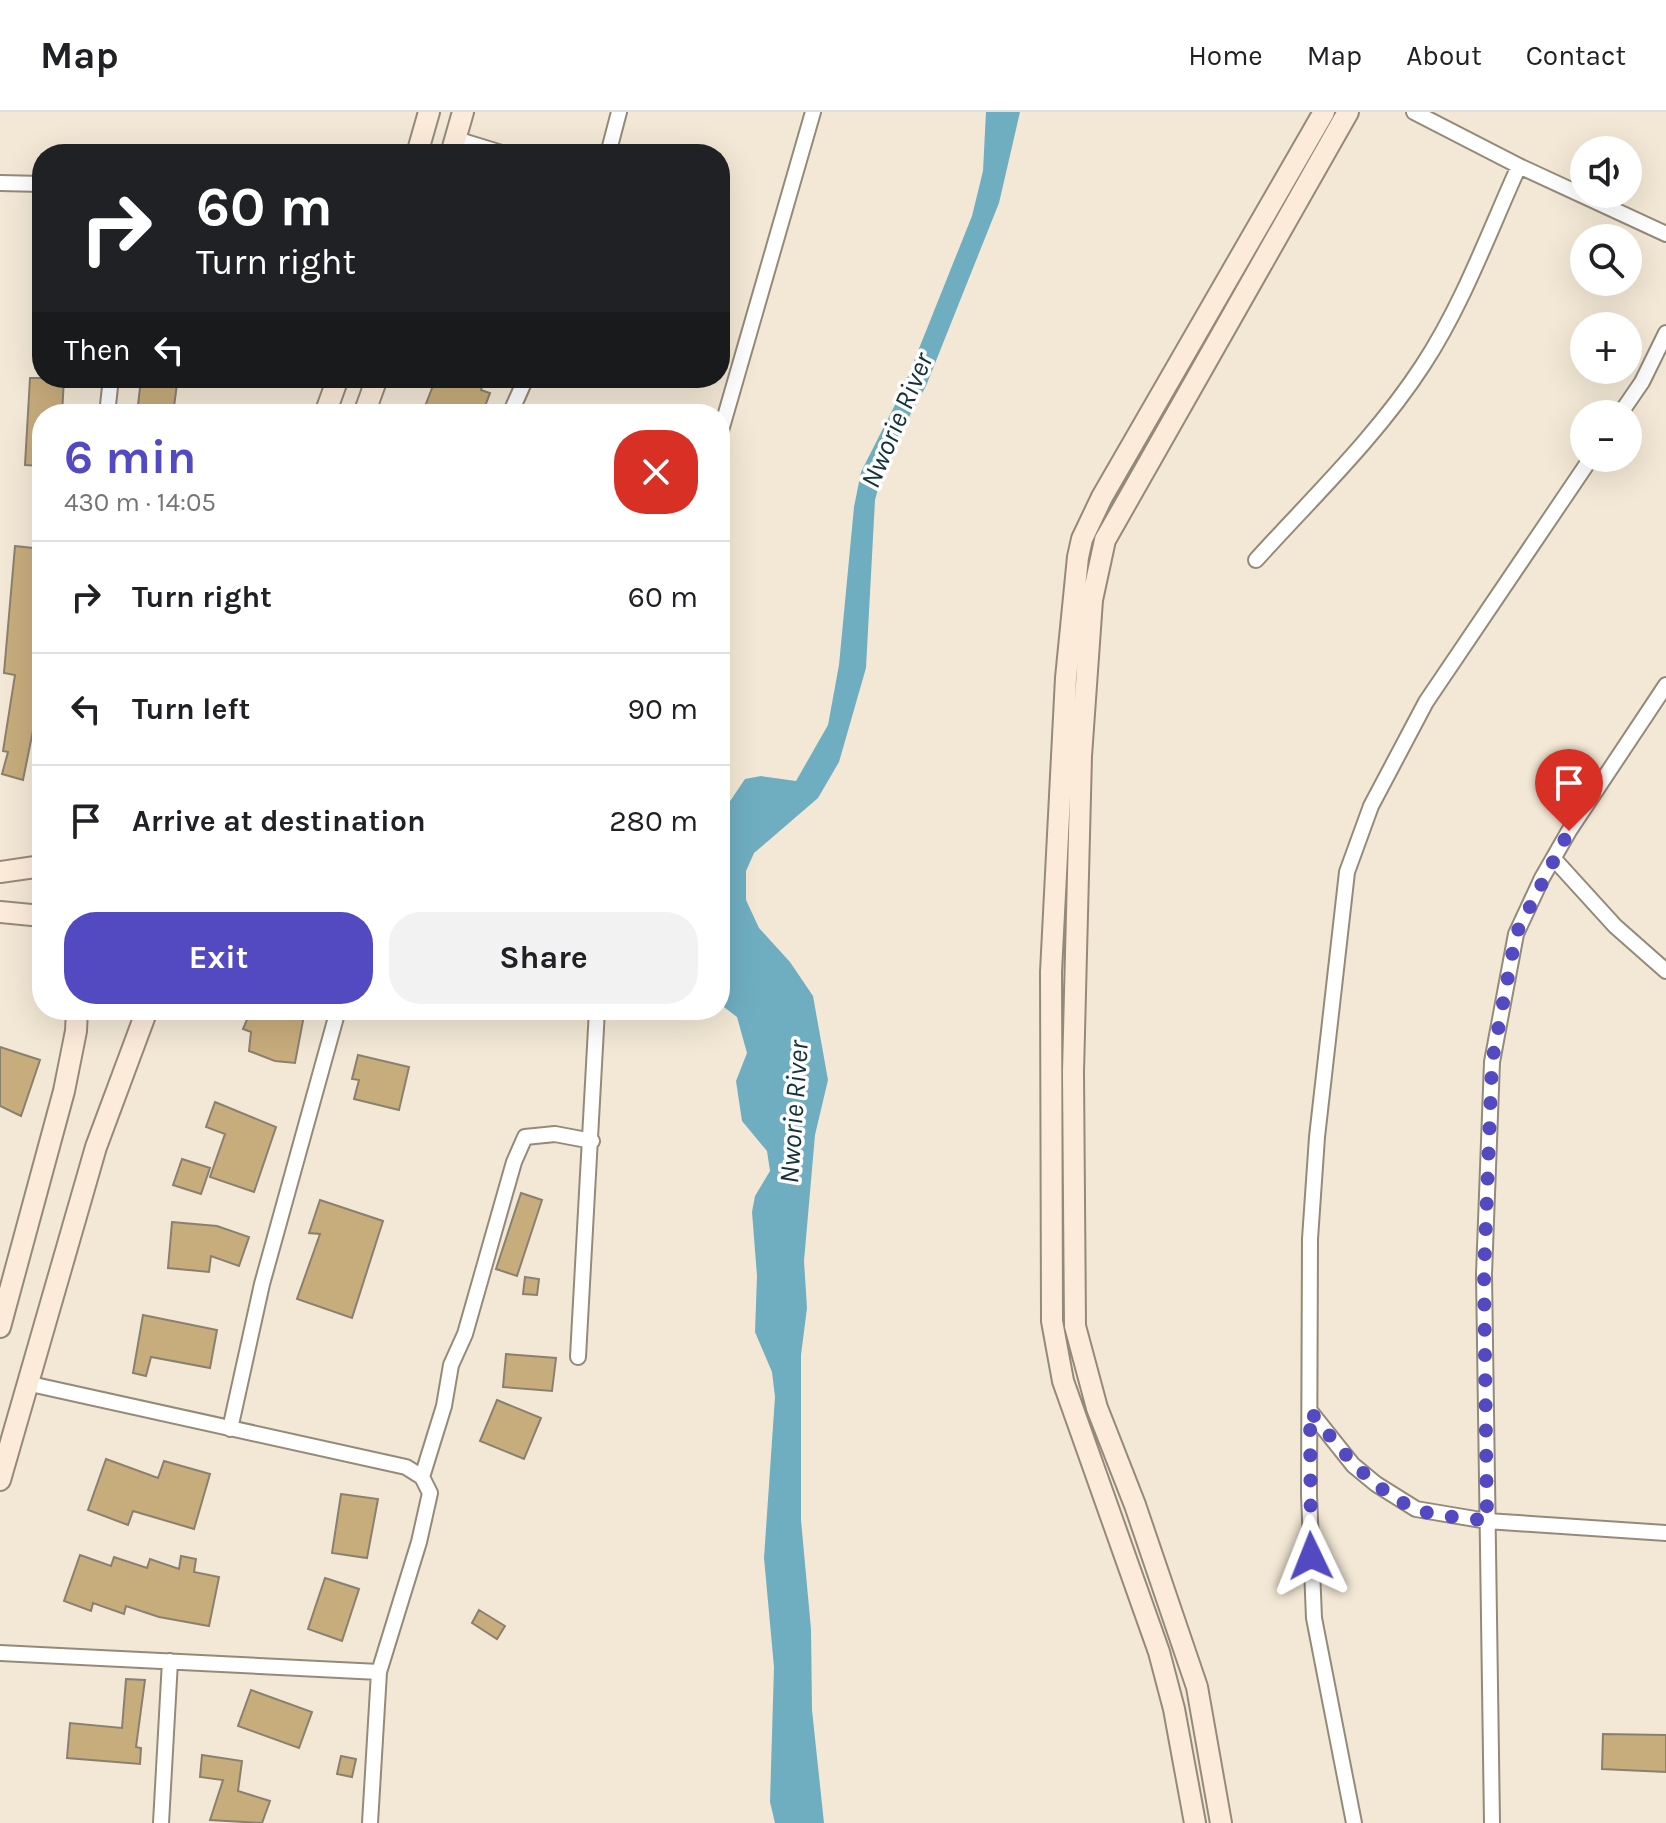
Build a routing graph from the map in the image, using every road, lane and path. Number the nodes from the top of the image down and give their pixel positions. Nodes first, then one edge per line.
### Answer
1 (429, 112) edge
2 (463, 112) edge
3 (619, 112) edge
4 (813, 112) edge
5 (1324, 112) edge
6 (1348, 112) edge
7 (1414, 112) edge
8 (420, 144) edge
9 (455, 144) edge
10 (611, 144) edge
11 (1519, 166) junction
12 (0, 183) edge
13 (32, 184) edge
14 (1666, 234) edge
15 (1666, 333) edge
16 (1630, 400) edge
17 (729, 404) edge
18 (1582, 472) edge
19 (1256, 560) dead end
20 (1666, 685) edge
21 (1554, 859) junction
22 (32, 867) edge
23 (0, 872) edge
24 (0, 912) edge
25 (32, 915) edge
26 (1666, 971) edge
27 (77, 1020) edge
28 (143, 1020) edge
29 (335, 1020) edge
30 (597, 1020) edge
31 (592, 1141) junction
32 (0, 1327) edge
33 (578, 1357) dead end
34 (26, 1383) junction
35 (1310, 1411) junction
36 (230, 1429) junction
37 (422, 1477) junction
38 (0, 1480) edge
39 (1487, 1521) junction
40 (1666, 1533) edge
41 (0, 1653) edge
42 (170, 1661) junction
43 (379, 1672) junction
44 (161, 1823) edge
45 (370, 1823) edge
46 (1195, 1823) edge
47 (1221, 1823) edge
48 (1354, 1823) edge
49 (1492, 1823) edge

1 - 8 main road
2 - 9 main road
3 - 10 street
4 - 17 street
5 - 46 main road
6 - 47 main road
7 - 11 street
11 - 14 street
11 - 19 street
12 - 13 street
15 - 16 street
18 - 35 street
20 - 21 street
21 - 26 street
21 - 39 street
22 - 23 main road
24 - 25 main road
27 - 32 main road
28 - 34 main road
29 - 36 street
30 - 31 street
31 - 33 street
31 - 37 street
34 - 36 street
34 - 38 main road
35 - 39 street
35 - 48 street
36 - 37 street
37 - 43 street
39 - 40 street
39 - 49 street
41 - 42 street
42 - 43 street
42 - 44 street
43 - 45 street

